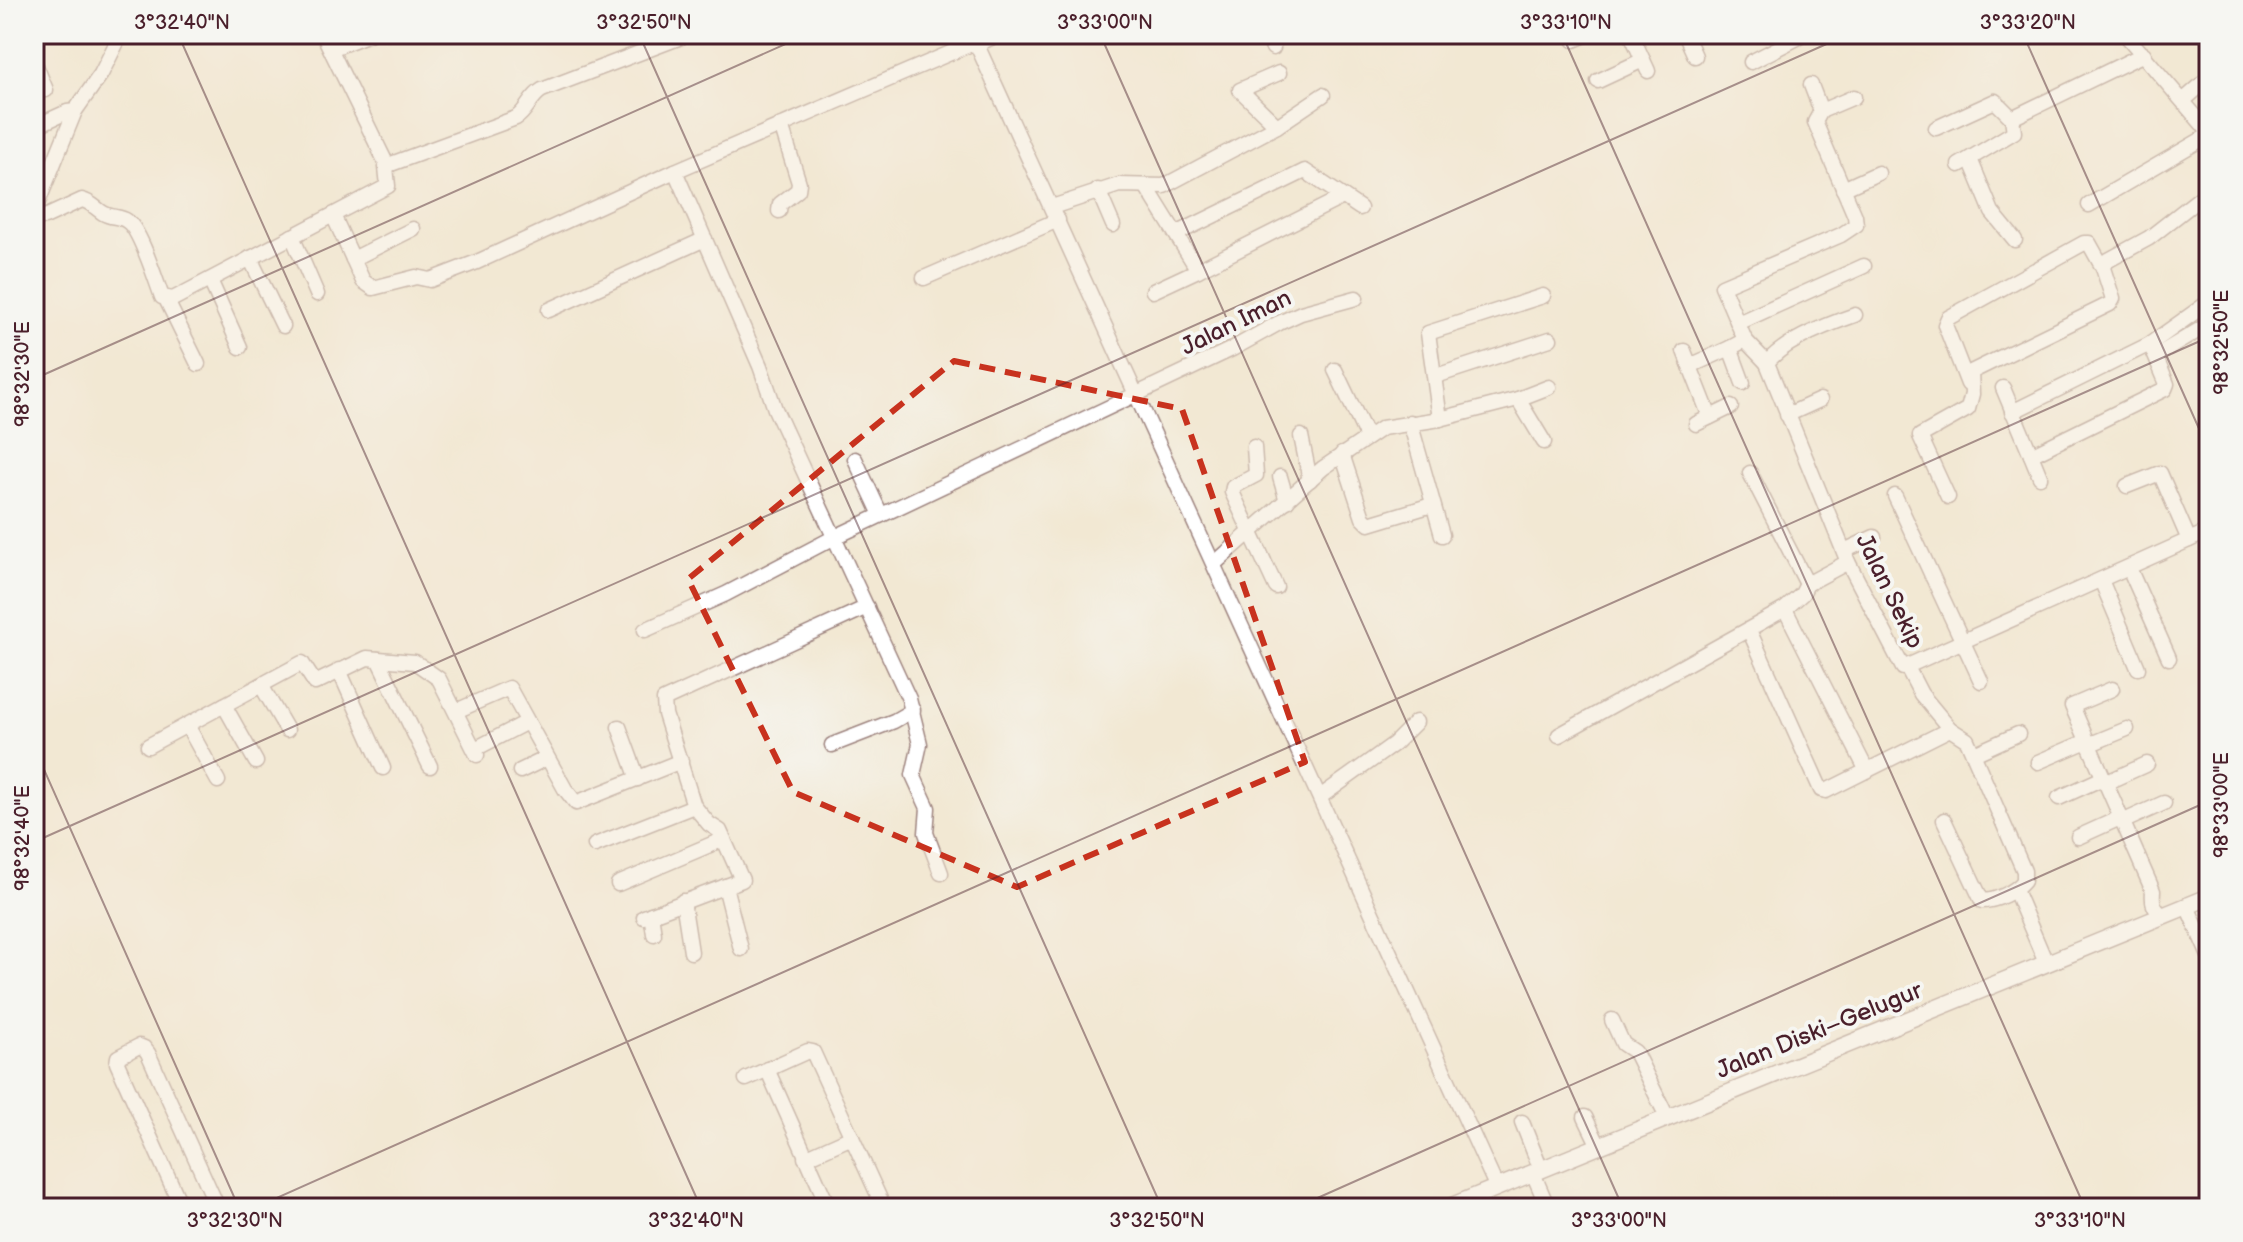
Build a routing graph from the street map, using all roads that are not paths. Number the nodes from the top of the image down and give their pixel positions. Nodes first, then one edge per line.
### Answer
1 (121, 34) edge
2 (323, 34) edge
3 (369, 34) edge
4 (689, 34) edge
5 (1000, 34) edge
6 (1631, 34) edge
7 (1685, 34) edge
8 (2125, 34) edge
9 (1799, 35) edge
10 (975, 40) edge
11 (331, 49) junction
12 (2144, 54) junction
13 (1695, 56) dead end
14 (34, 61) edge
15 (1751, 62) dead end
16 (1279, 73) dead end
17 (2209, 78) edge
18 (1598, 81) dead end
19 (1811, 85) dead end
20 (46, 90) dead end
21 (1323, 95) dead end
22 (1854, 97) dead end
23 (2184, 100) junction
24 (75, 111) junction
25 (1821, 111) junction
26 (2012, 118) junction
27 (781, 125) junction
28 (1277, 126) junction
29 (34, 127) edge
30 (1936, 128) dead end
31 (2209, 134) edge
32 (388, 164) junction
33 (51, 168) junction
34 (675, 171) junction
35 (34, 173) edge
36 (1878, 173) dead end
37 (1146, 186) junction
38 (1843, 189) junction
39 (1098, 190) junction
40 (2209, 191) edge
41 (1343, 197) junction
42 (2089, 205) dead end
43 (1360, 208) dead end
44 (779, 211) dead end
45 (34, 214) edge
46 (1055, 214) junction
47 (333, 215) junction
48 (1113, 225) dead end
49 (413, 229) dead end
50 (1176, 234) junction
51 (292, 236) junction
52 (705, 239) junction
53 (2015, 240) dead end
54 (250, 258) junction
55 (353, 259) junction
56 (1864, 266) dead end
57 (2103, 268) junction
58 (1198, 270) junction
59 (924, 278) dead end
60 (210, 280) junction
61 (1153, 291) dead end
62 (317, 294) dead end
63 (1543, 296) dead end
64 (1356, 298) dead end
65 (166, 299) junction
66 (2209, 302) edge
67 (549, 310) dead end
68 (1855, 315) dead end
69 (1425, 317) dead end
70 (1738, 323) junction
71 (2209, 324) edge
72 (283, 326) dead end
73 (1428, 333) junction
74 (1550, 339) dead end
75 (1745, 340) junction
76 (240, 347) dead end
77 (1730, 348) junction
78 (2153, 350) junction
79 (1684, 351) dead end
80 (1767, 363) junction
81 (198, 364) dead end
82 (1690, 366) junction
83 (1335, 370) dead end
84 (1436, 376) junction
85 (1743, 383) dead end
86 (2003, 388) dead end
87 (1137, 393) junction
88 (1972, 394) junction
89 (1518, 399) junction
90 (1820, 400) dead end
91 (1731, 407) dead end
92 (2012, 412) junction
93 (1526, 415) junction
94 (1787, 415) junction
95 (1440, 419) junction
96 (1410, 422) junction
97 (1301, 436) dead end
98 (1367, 437) junction
99 (1544, 442) dead end
100 (1254, 447) dead end
101 (1342, 454) junction
102 (2031, 455) junction
103 (855, 459) dead end
104 (1750, 473) dead end
105 (1280, 477) dead end
106 (2040, 477) dead end
107 (1310, 480) junction
108 (2127, 486) dead end
109 (1895, 496) dead end
110 (1948, 497) dead end
111 (1287, 501) junction
112 (1432, 505) junction
113 (881, 515) junction
114 (2209, 531) edge
115 (1251, 534) junction
116 (1442, 535) dead end
117 (1874, 537) dead end
118 (833, 538) junction
119 (2189, 540) junction
120 (1846, 557) junction
121 (1214, 564) junction
122 (2129, 568) junction
123 (2101, 580) junction
124 (1807, 584) junction
125 (1276, 587) dead end
126 (867, 607) junction
127 (1785, 609) junction
128 (645, 630) dead end
129 (1749, 630) junction
130 (1964, 641) junction
131 (2169, 658) dead end
132 (378, 659) junction
133 (1907, 667) junction
134 (2138, 668) dead end
135 (339, 670) junction
136 (1981, 681) dead end
137 (261, 685) junction
138 (2112, 689) dead end
139 (224, 705) junction
140 (913, 710) junction
141 (456, 711) junction
142 (527, 722) junction
143 (1416, 722) dead end
144 (187, 725) junction
145 (619, 727) dead end
146 (1950, 729) junction
147 (2127, 729) dead end
148 (287, 730) dead end
149 (2018, 734) dead end
150 (1559, 735) dead end
151 (2087, 743) junction
152 (832, 745) dead end
153 (148, 746) dead end
154 (1974, 754) junction
155 (547, 758) junction
156 (681, 761) junction
157 (256, 762) dead end
158 (2038, 762) dead end
159 (2147, 764) dead end
160 (430, 766) dead end
161 (383, 768) dead end
162 (520, 771) dead end
163 (1867, 771) junction
164 (638, 779) junction
165 (2104, 780) junction
166 (218, 781) dead end
167 (1320, 797) junction
168 (2059, 798) dead end
169 (2164, 803) dead end
170 (694, 806) junction
171 (1944, 820) dead end
172 (2121, 820) junction
173 (2078, 837) dead end
174 (724, 839) junction
175 (595, 845) dead end
176 (941, 873) dead end
177 (618, 884) dead end
178 (725, 886) junction
179 (2015, 890) junction
180 (2209, 897) edge
181 (683, 901) junction
182 (2187, 906) junction
183 (2163, 915) junction
184 (654, 934) dead end
185 (741, 949) dead end
186 (691, 952) dead end
187 (2209, 956) edge
188 (2046, 963) junction
189 (1612, 1020) dead end
190 (767, 1069) junction
191 (746, 1079) dead end
192 (1585, 1117) dead end
193 (1667, 1117) junction
194 (1522, 1122) dead end
195 (852, 1137) junction
196 (1598, 1144) junction
197 (805, 1158) junction
198 (1537, 1171) junction
199 (1497, 1188) junction
200 (182, 1208) edge
201 (218, 1208) edge
202 (829, 1208) edge
203 (884, 1208) edge
204 (1447, 1208) edge
205 (1548, 1208) edge

1 - 24 street
2 - 11 street
3 - 11 street
4 - 32 street
5 - 10 street
6 - 18 street
7 - 13 street
8 - 12 street
9 - 15 street
10 - 27 street
10 - 46 street
11 - 32 street
12 - 23 street
12 - 26 street
14 - 20 street
16 - 28 street
17 - 23 street
19 - 25 street
21 - 28 street
22 - 25 street
23 - 31 street
24 - 29 street
24 - 33 street
25 - 38 street
26 - 30 street
26 - 53 street
27 - 34 street
27 - 44 street
28 - 37 street
31 - 42 street
32 - 47 street
33 - 35 street
33 - 45 street
34 - 52 street
34 - 55 street
36 - 38 street
37 - 39 street
37 - 50 street
38 - 70 street
39 - 46 street
39 - 48 street
40 - 57 street
41 - 43 street
41 - 50 street
41 - 58 street
45 - 65 street
46 - 59 street
46 - 87 street
47 - 51 street
47 - 55 street
49 - 55 street
50 - 58 street
51 - 54 street
51 - 62 street
52 - 67 street
52 - 118 street
54 - 60 street
54 - 72 street
56 - 70 street
57 - 88 street
57 - 88 street
58 - 61 street
60 - 65 street
60 - 76 street
63 - 73 street
64 - 87 street, Jalan Iman
65 - 81 street
66 - 78 street
68 - 80 street
69 - 73 street
70 - 75 street
71 - 78 street
73 - 84 street
74 - 84 street
75 - 77 street
75 - 80 street
77 - 82 street
77 - 85 street
78 - 92 street
78 - 102 street
79 - 82 street
80 - 94 street, Jalan Sekip
82 - 91 street
83 - 98 street
84 - 95 street
86 - 92 street
87 - 113 street, Jalan Iman
87 - 121 street
88 - 110 street
89 - 93 street
89 - 93 street
89 - 95 street
90 - 94 street
92 - 102 street
93 - 99 street
94 - 120 street, Jalan Sekip
95 - 96 street
96 - 98 street
96 - 112 street
97 - 107 street
98 - 101 street
100 - 115 street
101 - 107 street
101 - 112 street
102 - 106 street
103 - 113 street
104 - 124 street
105 - 111 street
107 - 111 street
108 - 119 street
109 - 130 street
111 - 115 street
112 - 116 street
113 - 118 street, Jalan Iman
114 - 119 street, Jalan Sekip
115 - 121 street
115 - 125 street
117 - 120 street
118 - 126 street
118 - 128 street, Jalan Iman
119 - 122 street, Jalan Sekip
120 - 124 street
120 - 133 street, Jalan Sekip
121 - 167 street
122 - 123 street, Jalan Sekip
122 - 131 street
123 - 130 street, Jalan Sekip
123 - 134 street
124 - 127 street
126 - 140 street
126 - 156 street
127 - 129 street
127 - 163 street
129 - 150 street
129 - 163 street
130 - 133 street, Jalan Sekip
130 - 136 street
132 - 135 street
132 - 141 street
132 - 160 street
133 - 146 street
135 - 137 street
135 - 161 street
137 - 139 street
137 - 148 street
138 - 151 street
139 - 144 street
139 - 157 street
140 - 152 street
140 - 176 street
141 - 142 street
141 - 142 street
142 - 155 street
143 - 167 street
144 - 153 street
144 - 166 street
145 - 164 street
146 - 154 street
146 - 163 street
147 - 151 street
149 - 154 street
151 - 158 street
151 - 165 street
154 - 179 street
155 - 162 street
155 - 164 street
156 - 164 street
156 - 170 street
159 - 165 street
165 - 168 street
165 - 172 street
167 - 199 street
169 - 172 street
170 - 174 street
170 - 175 street
171 - 179 street
172 - 173 street
172 - 183 street
174 - 177 street
174 - 178 street
178 - 181 street
178 - 185 street
179 - 188 street
180 - 182 main road, Jalan Diski–Gelugur
181 - 184 street
181 - 186 street
182 - 183 main road, Jalan Diski–Gelugur
182 - 187 street
183 - 188 main road, Jalan Diski–Gelugur
188 - 193 main road, Jalan Diski–Gelugur
189 - 193 street
190 - 191 street
190 - 195 street
190 - 197 street
192 - 196 street
193 - 196 main road, Jalan Diski–Gelugur
194 - 198 street
195 - 197 street
195 - 203 street
196 - 198 main road, Jalan Diski–Gelugur
197 - 202 street
198 - 199 main road, Jalan Diski–Gelugur
198 - 205 street
199 - 204 main road, Jalan Diski–Gelugur
200 - 201 street

